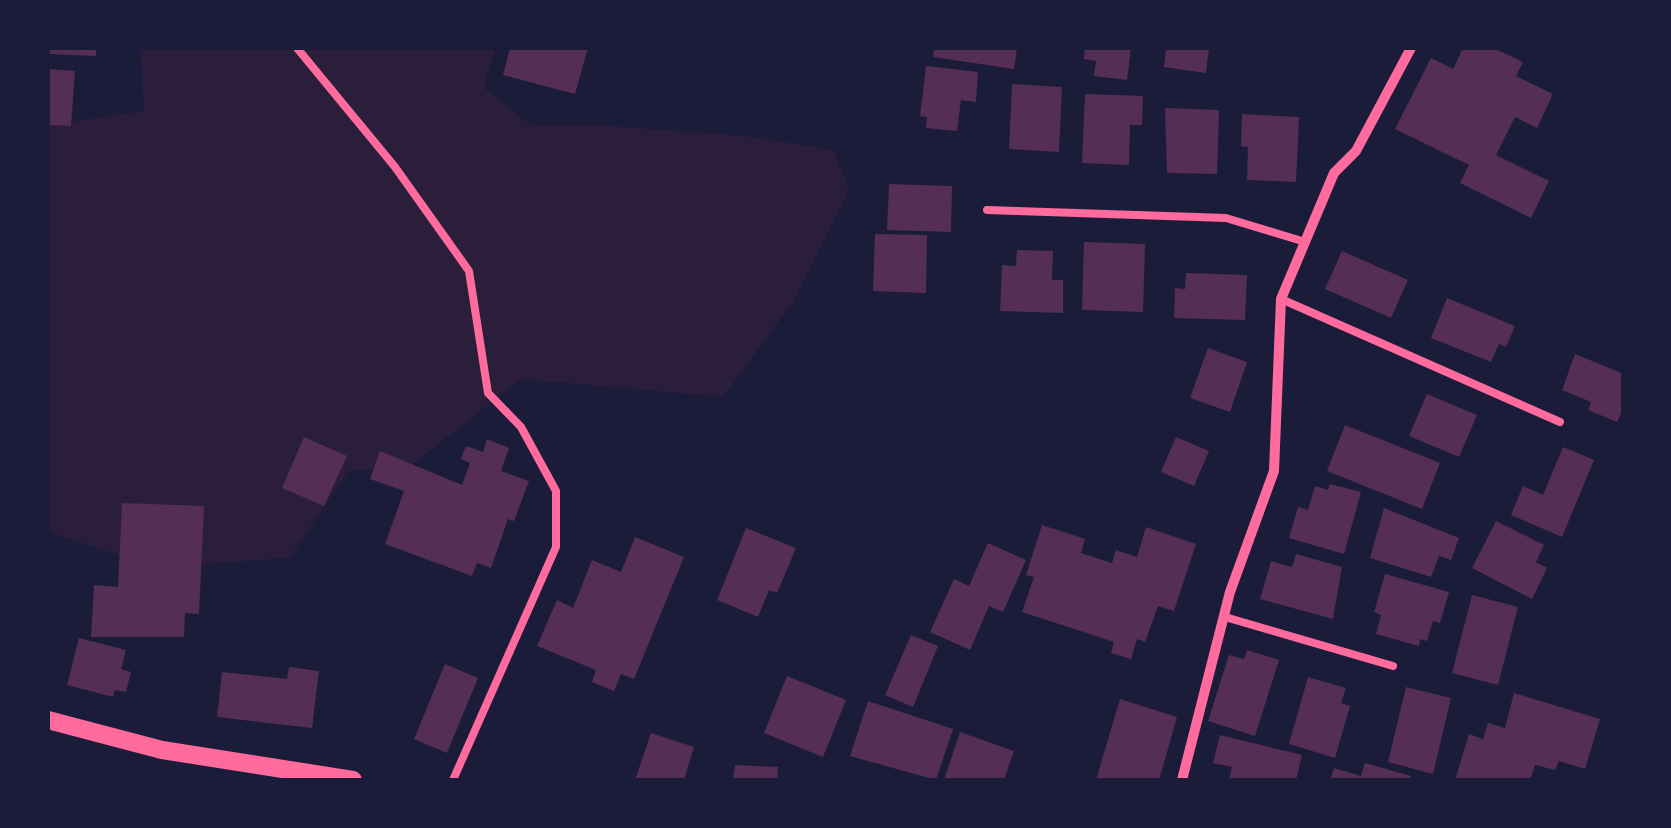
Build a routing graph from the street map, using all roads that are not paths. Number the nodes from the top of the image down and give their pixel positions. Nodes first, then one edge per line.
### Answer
1 (297, 48) edge
2 (1411, 48) edge
3 (987, 210) dead end
4 (1302, 241) junction
5 (1280, 299) junction
6 (1560, 422) dead end
7 (1225, 618) junction
8 (1394, 666) dead end
9 (48, 720) edge
10 (354, 780) edge
11 (453, 780) edge
12 (1182, 780) edge

1 - 11 lane
2 - 4 street
3 - 4 lane
4 - 5 street
5 - 6 lane
5 - 7 street
7 - 8 lane
7 - 12 street
9 - 10 street

